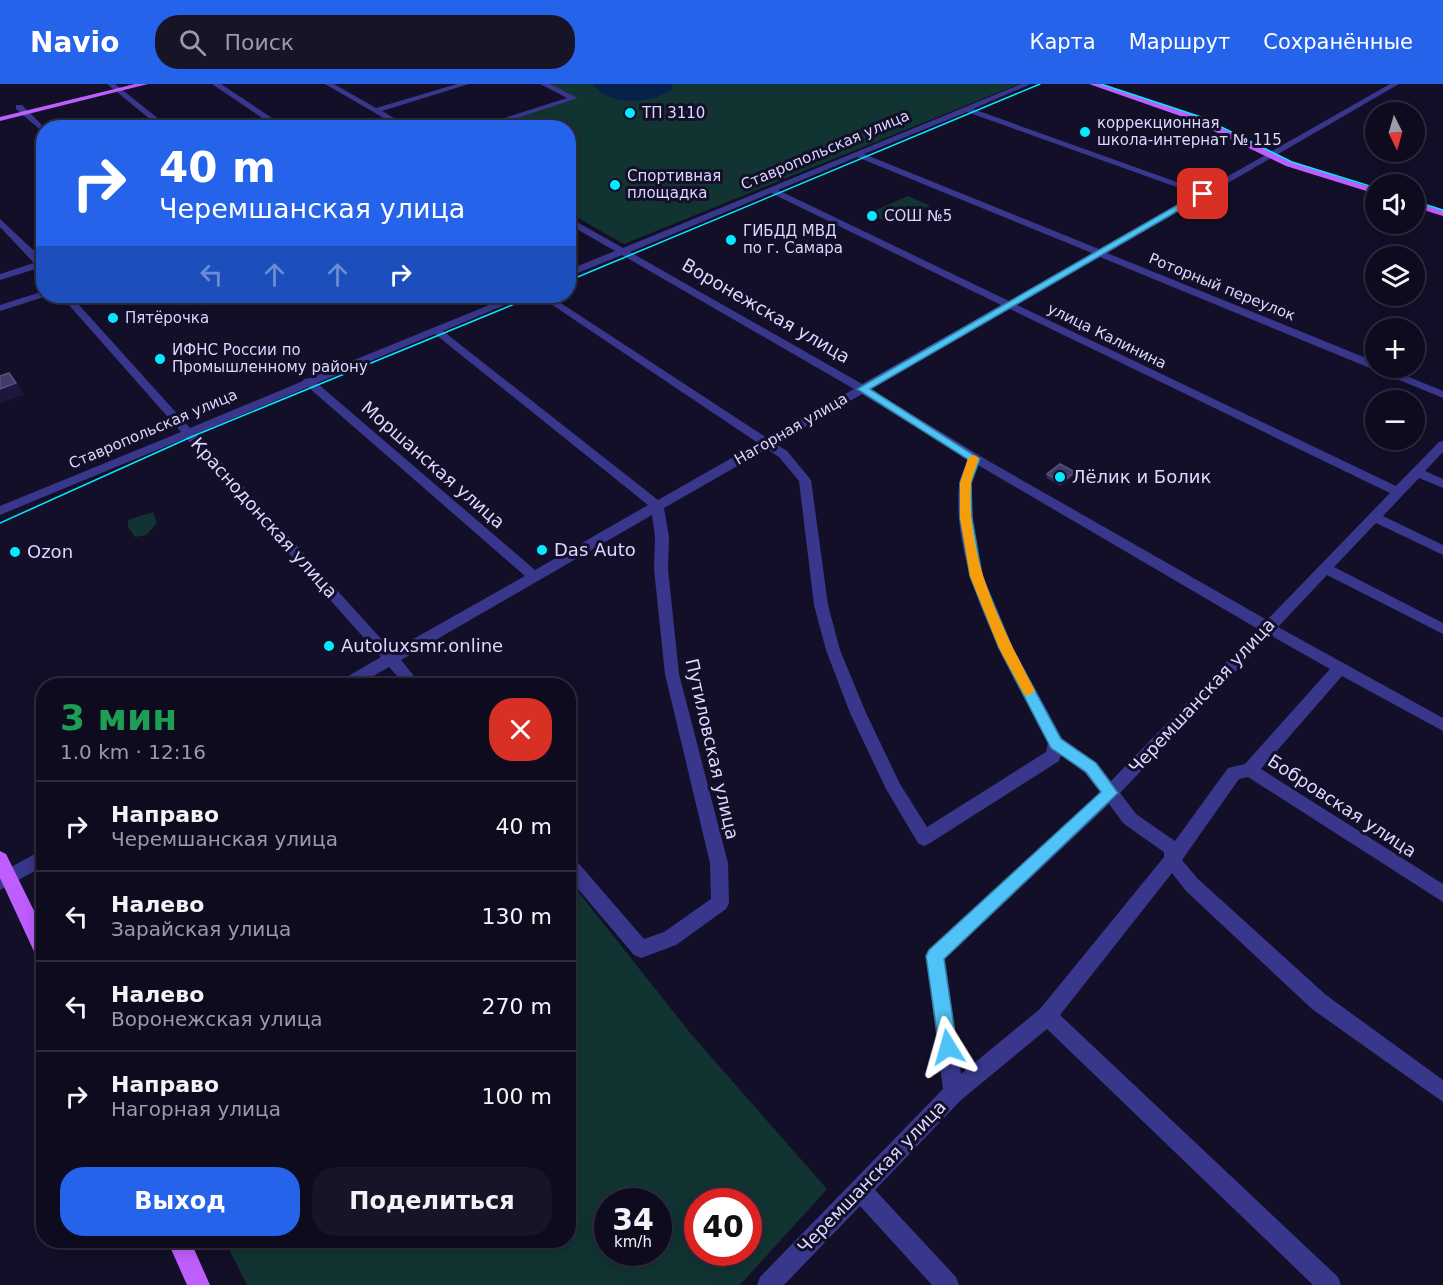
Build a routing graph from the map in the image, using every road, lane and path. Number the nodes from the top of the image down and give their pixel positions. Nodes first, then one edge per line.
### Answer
1 (144, 84) edge
2 (216, 84) edge
3 (330, 84) edge
4 (465, 84) edge
5 (544, 84) edge
6 (1028, 84) edge
7 (1093, 84) edge
8 (1114, 84) edge
9 (1395, 84) edge
10 (114, 86) edge
11 (967, 109) junction
12 (22, 110) junction
13 (376, 110) junction
14 (0, 112) edge
15 (0, 119) edge
16 (156, 120) edge
17 (271, 120) edge
18 (393, 120) edge
19 (503, 120) edge
20 (36, 123) edge
21 (1275, 153) junction
22 (857, 154) junction
23 (1365, 180) edge
24 (1365, 189) edge
25 (771, 190) junction
26 (1203, 194) junction
27 (1425, 199) edge
28 (1443, 205) edge
29 (1425, 207) edge
30 (1443, 213) edge
31 (0, 222) edge
32 (576, 225) edge
33 (623, 251) junction
34 (1099, 254) junction
35 (36, 259) edge
36 (36, 267) edge
37 (576, 271) edge
38 (0, 277) edge
39 (36, 297) edge
40 (72, 303) edge
41 (501, 303) edge
42 (554, 303) edge
43 (1008, 305) junction
44 (0, 308) edge
45 (436, 330) junction
46 (1365, 362) edge
47 (1404, 378) edge
48 (308, 381) junction
49 (862, 389) junction
50 (1443, 394) edge
51 (186, 432) junction
52 (766, 444) junction
53 (1443, 445) edge
54 (975, 459) junction
55 (1417, 472) junction
56 (1443, 484) edge
57 (1398, 492) junction
58 (657, 506) junction
59 (0, 511) edge
60 (1375, 517) junction
61 (1443, 550) edge
62 (1326, 569) junction
63 (534, 576) junction
64 (1267, 627) junction
65 (1443, 629) edge
66 (391, 658) junction
67 (1340, 668) junction
68 (357, 678) edge
69 (408, 678) edge
70 (1443, 725) edge
71 (1056, 743) junction
72 (1250, 770) junction
73 (1110, 793) junction
74 (0, 859) edge
75 (1172, 860) junction
76 (36, 861) edge
77 (576, 873) edge
78 (4, 879) edge
79 (1443, 894) edge
80 (36, 937) edge
81 (1047, 1016) junction
82 (1443, 1092) edge
83 (954, 1093) junction
84 (860, 1190) junction
85 (182, 1248) edge
86 (199, 1285) edge
87 (768, 1285) edge
88 (948, 1285) edge
89 (1330, 1285) edge

1 - 10 main road
2 - 17 street
3 - 13 street
4 - 13 street
5 - 19 street
6 - 11 street, Ставропольская улица
7 - 21 main road
8 - 21 main road
9 - 21 street, Нагорная улица
10 - 12 main road
10 - 16 street
11 - 22 street, Ставропольская улица
11 - 26 street
12 - 14 main road
12 - 15 main road
12 - 20 street
13 - 18 street
21 - 23 main road
21 - 24 main road
21 - 26 street, Нагорная улица
22 - 25 street, Ставропольская улица
22 - 34 street, Роторный переулок
25 - 33 street, Ставропольская улица
25 - 43 street, улица Калинина
26 - 34 street, Нагорная улица
27 - 28 main road
29 - 30 main road
31 - 35 street
32 - 33 street, Воронежская улица
33 - 37 street, Ставропольская улица
33 - 49 street, Воронежская улица
34 - 43 street, Нагорная улица
34 - 46 street, Роторный переулок
36 - 38 street
39 - 44 street
40 - 51 street, Краснодонская улица
41 - 45 street, Ставропольская улица
42 - 52 street
43 - 49 street, Нагорная улица
43 - 57 street, улица Калинина
45 - 48 street, Ставропольская улица
45 - 58 street
47 - 50 street, Роторный переулок
48 - 51 street, Ставропольская улица
48 - 63 street, Моршанская улица
49 - 52 street, Нагорная улица
49 - 54 street, Воронежская улица
51 - 59 street, Ставропольская улица
51 - 66 street, Краснодонская улица
52 - 58 street, Нагорная улица
52 - 71 street
53 - 55 street, Черемшанская улица
54 - 64 street, Воронежская улица
54 - 71 street
55 - 56 street
55 - 57 street, Черемшанская улица
57 - 60 street, Черемшанская улица
58 - 63 street, Нагорная улица
58 - 77 street, Путиловская улица
60 - 61 street
60 - 62 street, Черемшанская улица
62 - 64 street, Черемшанская улица
62 - 65 street
63 - 66 street, Нагорная улица
64 - 67 street, Воронежская улица
64 - 73 street, Черемшанская улица
66 - 68 street, Нагорная улица
66 - 69 street, Краснодонская улица
67 - 70 street, Воронежская улица
67 - 72 street
71 - 73 street
72 - 75 street
72 - 79 street, Бобровская улица
73 - 75 street
73 - 83 street, Черемшанская улица
74 - 78 main road
75 - 81 street
75 - 82 street
76 - 78 street
78 - 80 main road
81 - 83 street
81 - 89 street
83 - 84 street, Черемшанская улица
84 - 87 street, Черемшанская улица
84 - 88 street
85 - 86 main road

